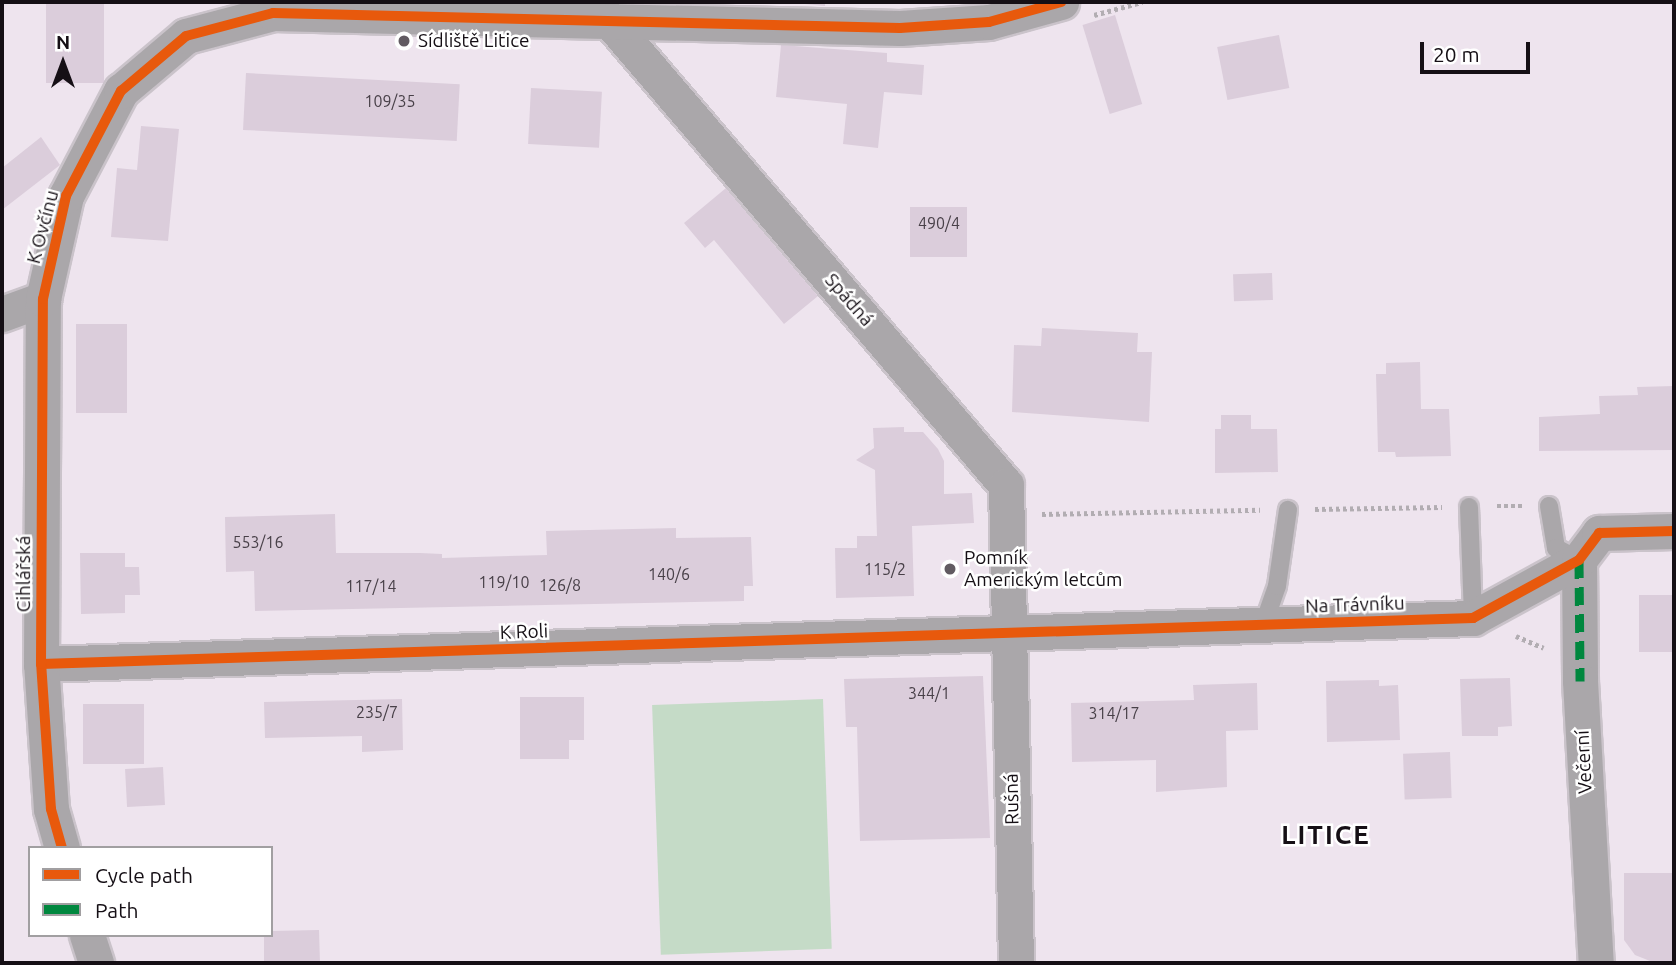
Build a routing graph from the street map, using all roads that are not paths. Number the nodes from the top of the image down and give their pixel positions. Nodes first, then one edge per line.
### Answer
1 (273, 8) edge
2 (1075, 9) edge
3 (601, 11) edge
4 (43, 299) junction
5 (2, 314) edge
6 (1549, 506) road end
7 (1469, 507) road end
8 (1288, 510) road end
9 (1674, 531) edge
10 (1579, 560) junction
11 (1474, 618) junction
12 (1263, 626) junction
13 (1009, 634) junction
14 (41, 664) junction
15 (61, 846) edge
16 (89, 937) edge
17 (96, 963) edge
18 (1016, 963) edge
19 (1596, 963) edge

1 - 3 street, K Ovčínu
1 - 4 street, K Ovčínu
2 - 3 street, K Ovčínu
3 - 13 street, Spádná
4 - 5 street
4 - 14 street, Cihlářská
6 - 10 lane
7 - 11 lane
8 - 12 lane
9 - 10 street, Na Trávníku
10 - 11 street, Na Trávníku
10 - 19 street, Večerní
11 - 12 street, Na Trávníku
12 - 13 street, Na Trávníku
13 - 14 street, K Roli
13 - 18 street, Rušná
14 - 15 street, Cihlářská
16 - 17 street

